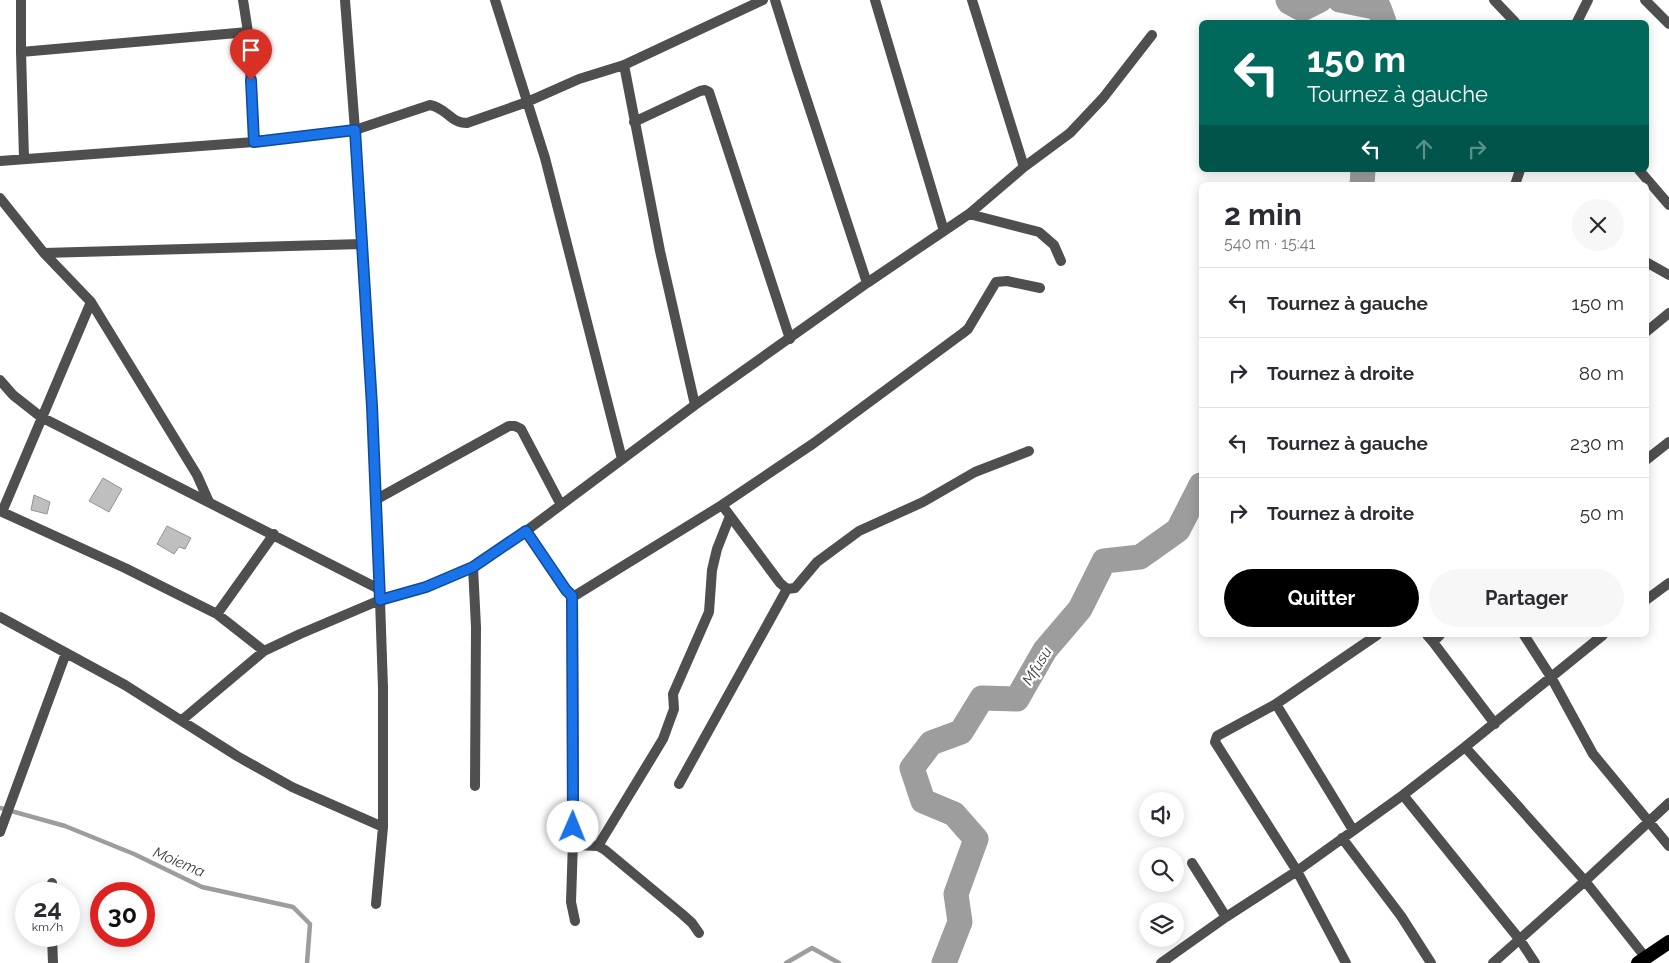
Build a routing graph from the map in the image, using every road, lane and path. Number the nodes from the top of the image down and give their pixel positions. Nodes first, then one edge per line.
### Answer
1 (21, 0) edge
2 (243, 0) edge
3 (345, 0) edge
4 (495, 0) edge
5 (763, 0) edge
6 (775, 0) edge
7 (875, 0) edge
8 (972, 0) edge
9 (1494, 0) edge
10 (1588, 0) edge
11 (1645, 0) edge
12 (1513, 20) edge
13 (1578, 20) edge
14 (1669, 24) edge
15 (248, 32) junction
16 (1152, 35) dead end
17 (21, 52) junction
18 (624, 65) junction
19 (526, 102) junction
20 (634, 122) junction
21 (355, 130) junction
22 (254, 142) junction
23 (24, 158) junction
24 (0, 161) edge
25 (1024, 168) junction
26 (1641, 172) edge
27 (0, 198) edge
28 (1669, 205) edge
29 (969, 214) junction
30 (944, 231) junction
31 (362, 244) junction
32 (44, 253) junction
33 (1061, 261) dead end
34 (1649, 264) edge
35 (1669, 275) edge
36 (867, 283) junction
37 (1040, 288) dead end
38 (90, 302) junction
39 (1669, 313) edge
40 (1649, 330) edge
41 (790, 339) junction
42 (0, 380) edge
43 (695, 405) junction
44 (41, 417) junction
45 (1669, 442) edge
46 (1029, 451) dead end
47 (1649, 458) edge
48 (622, 459) junction
49 (377, 499) junction
50 (209, 502) junction
51 (561, 505) junction
52 (722, 506) junction
53 (1, 513) edge
54 (730, 516) junction
55 (526, 531) junction
56 (274, 534) junction
57 (473, 567) junction
58 (1669, 583) edge
59 (379, 589) junction
60 (787, 589) junction
61 (572, 596) junction
62 (1649, 598) edge
63 (380, 600) junction
64 (217, 614) junction
65 (0, 617) edge
66 (1374, 637) edge
67 (1525, 637) edge
68 (1601, 637) edge
69 (1433, 638) edge
70 (264, 651) junction
71 (66, 653) junction
72 (1551, 677) junction
73 (1276, 704) junction
74 (182, 720) junction
75 (1495, 724) junction
76 (1466, 748) junction
77 (679, 784) dead end
78 (475, 786) dead end
79 (1403, 795) junction
80 (1669, 803) edge
81 (1649, 821) junction
82 (383, 827) junction
83 (1353, 830) junction
84 (0, 832) edge
85 (1342, 838) junction
86 (573, 845) junction
87 (598, 846) junction
88 (1669, 846) edge
89 (1192, 863) dead end
90 (1297, 871) junction
91 (1585, 881) junction
92 (376, 904) dead end
93 (1226, 917) junction
94 (575, 921) dead end
95 (699, 933) dead end
96 (1520, 940) junction
97 (1669, 942) edge
98 (52, 947) edge
99 (1642, 960) edge
100 (53, 963) edge
101 (1161, 963) edge
102 (1346, 963) edge
103 (1431, 963) edge
104 (1493, 963) edge
105 (1535, 963) edge

1 - 17 street
2 - 15 street
3 - 21 street
4 - 19 street
5 - 18 street
6 - 36 street
7 - 30 street
8 - 25 street
9 - 12 street
10 - 13 street
11 - 14 street
15 - 17 street
15 - 22 street
16 - 25 street
17 - 23 street
18 - 19 street
18 - 20 street
19 - 21 street
19 - 48 street
20 - 41 street
20 - 43 street
21 - 22 street
21 - 31 street
22 - 23 street
23 - 24 street
25 - 29 street
26 - 28 street
27 - 32 street
29 - 30 street
29 - 33 street
30 - 36 street
31 - 32 street
31 - 49 street
32 - 38 street
34 - 35 street
36 - 41 street
37 - 52 street
38 - 44 street
38 - 50 street
39 - 40 street
41 - 43 street
42 - 44 street
43 - 48 street
44 - 50 street
44 - 53 street
45 - 47 street
46 - 60 street
48 - 51 street
49 - 51 street
49 - 59 street
50 - 56 street
51 - 55 street
52 - 54 street
52 - 61 street
53 - 64 street
54 - 60 street
54 - 87 street
55 - 57 street
55 - 61 street
56 - 59 street
56 - 64 street
57 - 63 street
57 - 78 street
58 - 62 street
59 - 63 street
60 - 77 street
61 - 86 street
63 - 70 street
63 - 82 street
64 - 70 street
65 - 71 street
66 - 73 street
67 - 72 street
68 - 72 street
69 - 75 street
70 - 74 street
71 - 74 street
71 - 84 street
72 - 75 street
72 - 81 street
73 - 83 street
73 - 90 street
74 - 82 street
75 - 76 street
76 - 79 street
76 - 91 street
79 - 83 street
79 - 96 street
80 - 81 street
81 - 88 street
81 - 91 street
82 - 92 street
83 - 85 street
85 - 90 street
85 - 103 street
86 - 87 street
86 - 94 street
87 - 95 street
89 - 93 street
90 - 93 street
90 - 102 street
91 - 96 street
91 - 99 street
93 - 101 street
96 - 104 street
96 - 105 street
97 - 99 highway
98 - 100 street

